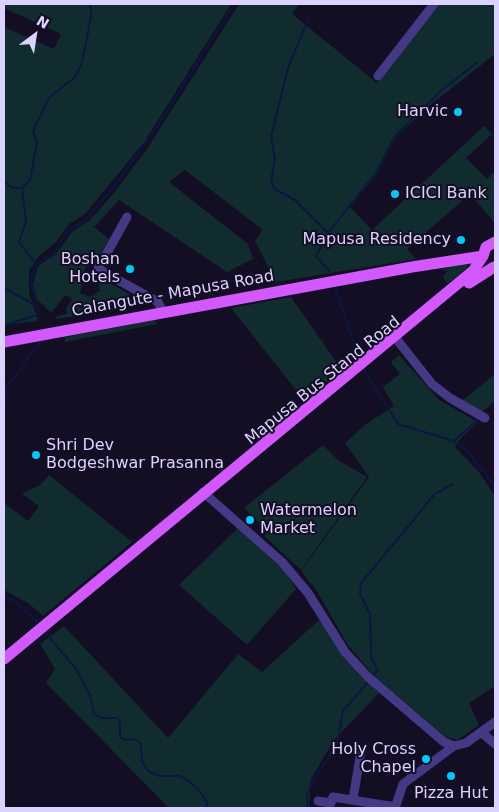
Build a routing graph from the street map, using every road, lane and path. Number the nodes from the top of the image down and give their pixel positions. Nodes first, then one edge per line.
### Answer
1 (434, 4) edge
2 (378, 76) dead end
3 (127, 217) dead end
4 (495, 242) edge
5 (483, 256) junction
6 (494, 267) edge
7 (162, 310) junction
8 (4, 336) edge
9 (398, 341) junction
10 (4, 342) edge
11 (485, 418) dead end
12 (206, 495) junction
13 (7, 656) edge
14 (495, 722) edge
15 (482, 732) junction
16 (495, 744) edge
17 (454, 746) junction
18 (361, 751) dead end
19 (353, 799) junction
20 (318, 801) dead end
21 (375, 805) edge
22 (395, 808) edge

1 - 2 street
3 - 7 street
4 - 5 main road, Mapusa Bus Stand Road
5 - 6 main road
5 - 7 main road, Calangute - Mapusa Road
5 - 12 main road, Mapusa Bus Stand Road
6 - 9 main road, Mapusa Bus Stand Road
7 - 8 main road, Calangute - Mapusa Road
7 - 10 main road, Calangute - Mapusa Road
9 - 11 street
9 - 12 main road, Mapusa Bus Stand Road
12 - 13 main road, Mapusa Bus Stand Road
12 - 17 street
14 - 15 street
15 - 16 street
15 - 17 street
17 - 22 street
18 - 19 street
19 - 20 street
19 - 21 street
21 - 22 street

